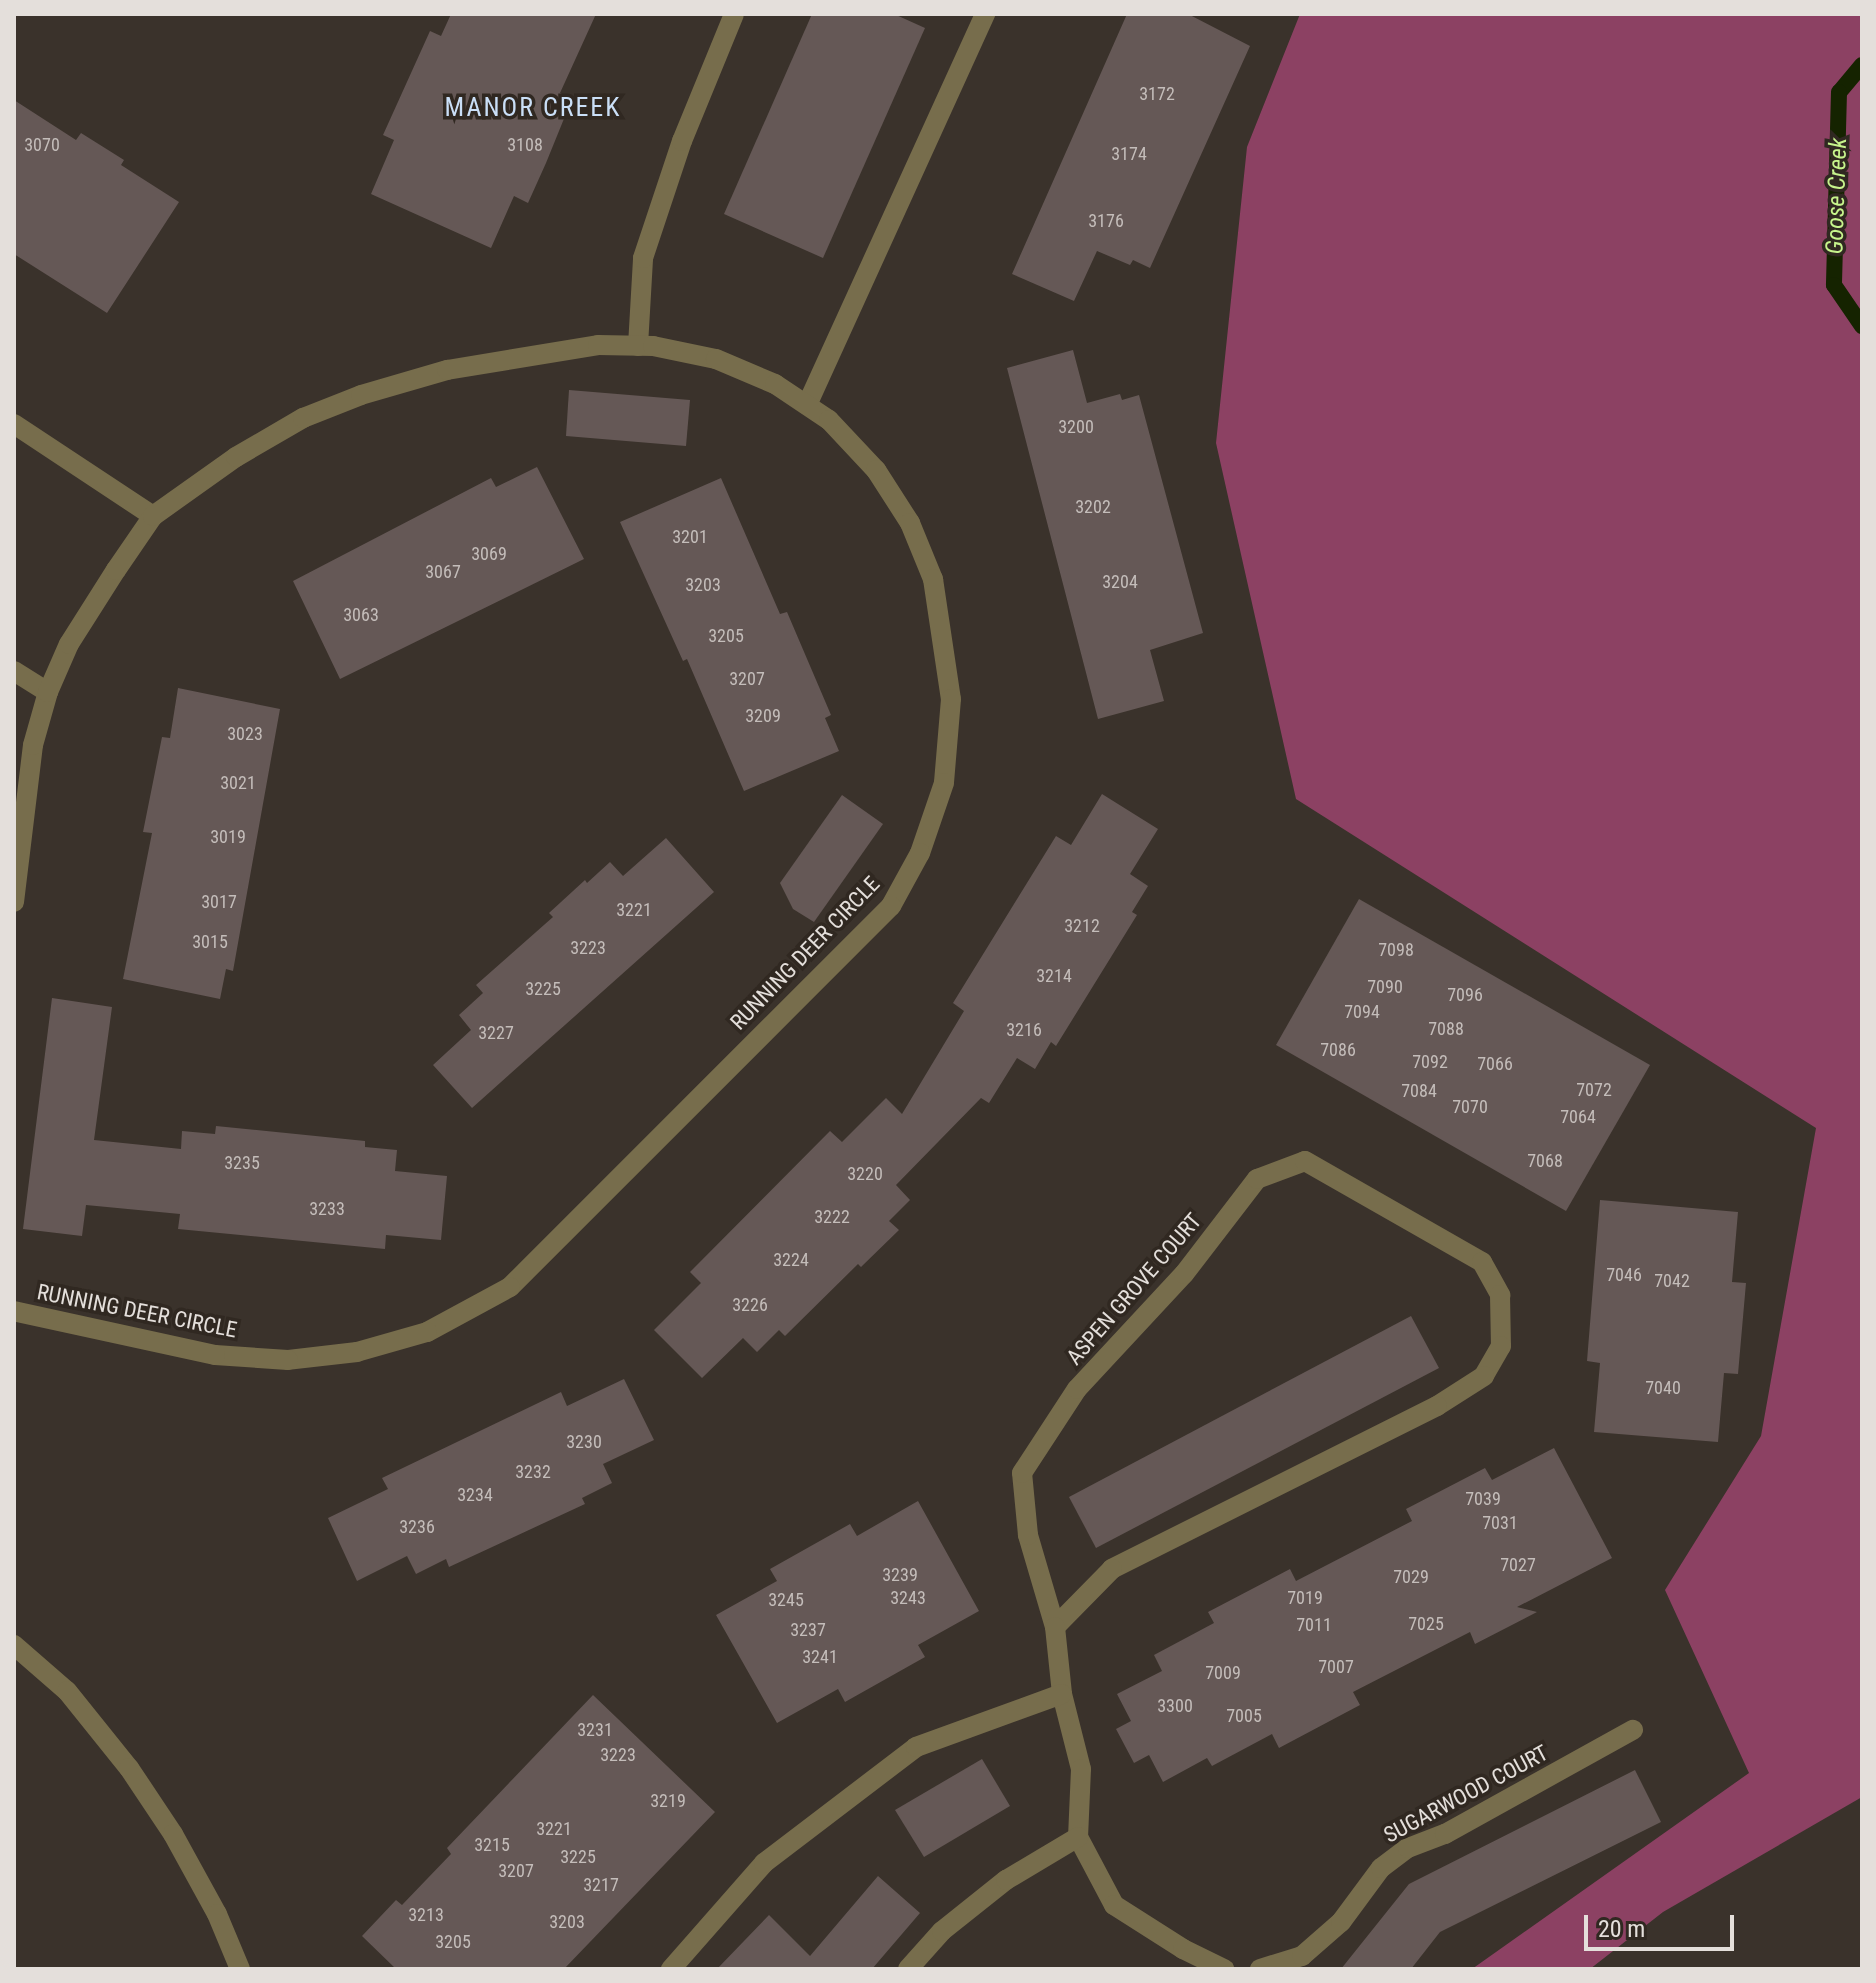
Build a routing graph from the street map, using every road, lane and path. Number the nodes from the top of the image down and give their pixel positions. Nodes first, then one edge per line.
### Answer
1 (734, 14) edge
2 (985, 14) edge
3 (638, 346) junction
4 (807, 405) junction
5 (14, 424) edge
6 (153, 516) junction
7 (14, 671) edge
8 (48, 692) junction
9 (14, 902) edge
10 (14, 1311) edge
11 (1055, 1627) junction
12 (14, 1645) edge
13 (1062, 1694) junction
14 (1633, 1730) dead end
15 (1078, 1837) junction
16 (240, 1969) edge
17 (671, 1969) edge
18 (908, 1969) edge
19 (1224, 1969) edge
20 (1260, 1969) edge

1 - 3 street
2 - 4 street
3 - 4 street, RUNNING DEER CIRCLE
3 - 6 street, RUNNING DEER CIRCLE
4 - 10 street, RUNNING DEER CIRCLE
5 - 6 street
6 - 8 street, RUNNING DEER CIRCLE
7 - 8 street
8 - 9 street, RUNNING DEER CIRCLE
11 - 11 street, ASPEN GROVE COURT
11 - 13 street, ASPEN GROVE COURT
12 - 16 street
13 - 15 street, ASPEN GROVE COURT
13 - 17 street
14 - 20 street, SUGARWOOD COURT
15 - 18 street
15 - 19 street

